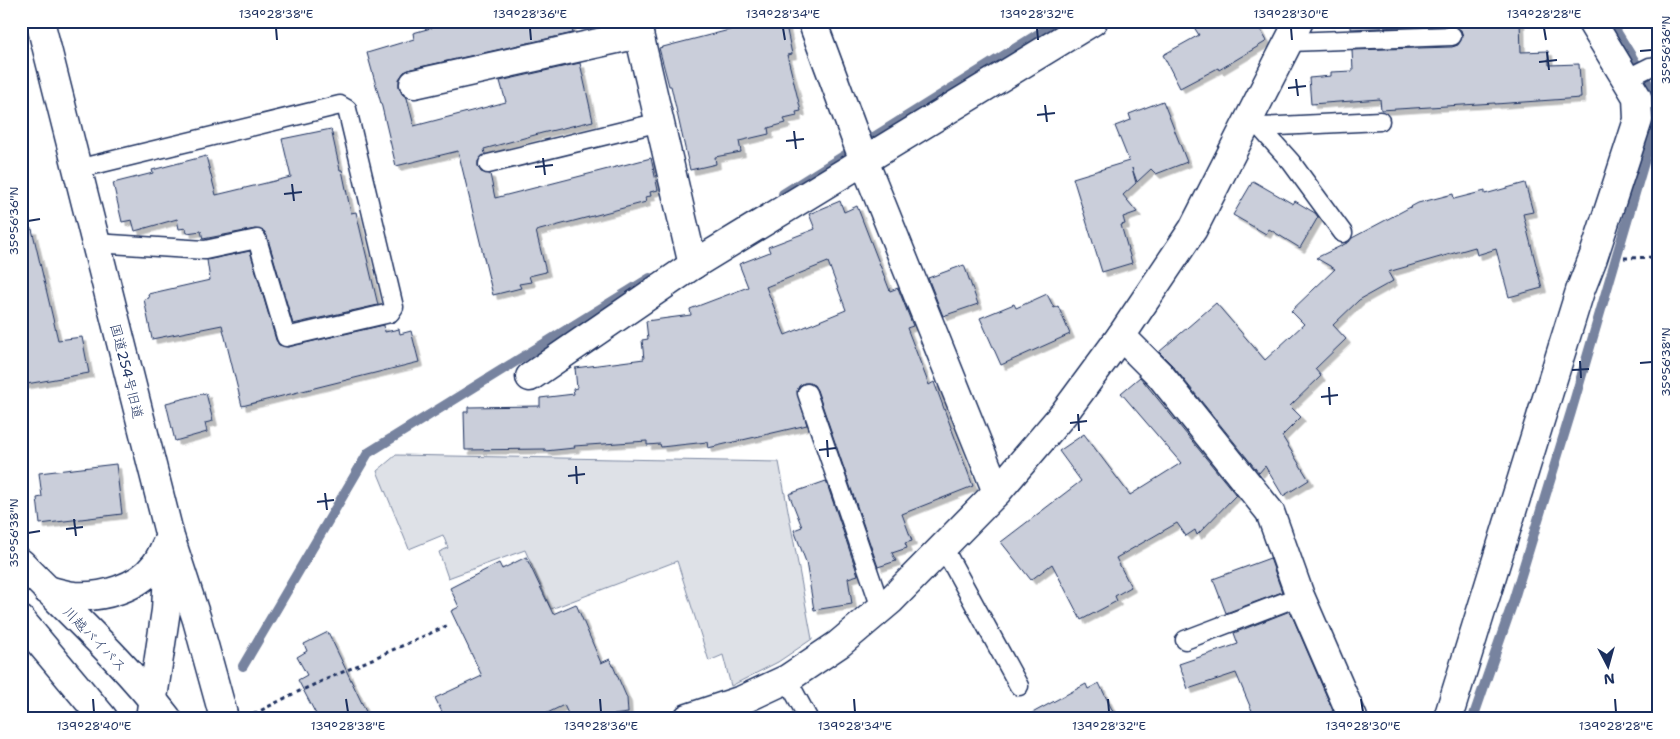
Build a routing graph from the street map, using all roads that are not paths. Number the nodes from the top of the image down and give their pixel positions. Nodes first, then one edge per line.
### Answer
1 (40, 21) edge
2 (812, 21) edge
3 (1093, 21) edge
4 (1591, 21) edge
5 (638, 28) edge
6 (1295, 32) edge
7 (1452, 36) dead end
8 (1659, 66) edge
9 (1626, 79) junction
10 (414, 84) dead end
11 (1380, 121) dead end
12 (660, 122) junction
13 (1255, 122) junction
14 (864, 161) junction
15 (488, 164) dead end
16 (77, 169) junction
17 (1342, 233) dead end
18 (95, 243) junction
19 (693, 265) junction
20 (1121, 336) junction
21 (530, 377) dead end
22 (807, 393) dead end
23 (997, 492) junction
24 (170, 537) junction
25 (942, 547) junction
26 (21, 563) edge
27 (47, 590) junction
28 (1300, 596) junction
29 (881, 608) junction
30 (24, 625) edge
31 (1185, 640) dead end
32 (788, 679) junction
33 (1019, 686) dead end
34 (157, 712) edge
35 (103, 718) edge
36 (224, 718) edge
37 (688, 718) edge
38 (808, 718) edge
39 (1352, 718) edge
40 (1448, 718) edge

1 - 16 main road, 国道254号旧道
2 - 14 main road
3 - 14 main road
4 - 9 main road
5 - 10 main road
5 - 12 main road
6 - 7 lane
6 - 13 main road
8 - 9 lane
9 - 40 main road
11 - 13 lane
12 - 15 lane
12 - 19 main road
13 - 17 lane
13 - 20 main road
14 - 19 main road
14 - 23 main road
16 - 18 main road, 国道254号旧道
16 - 18 lane
18 - 24 main road, 国道254号旧道
19 - 21 main road
20 - 23 main road
20 - 28 main road
22 - 29 lane
23 - 25 main road
24 - 27 main road
24 - 34 main road
24 - 36 main road, 国道254号旧道
25 - 29 main road
25 - 33 lane
26 - 27 main road, 川越バイパス
27 - 34 main road, 川越バイパス
28 - 31 lane
28 - 39 main road
29 - 32 main road
30 - 35 main road
32 - 37 main road
32 - 38 lane

